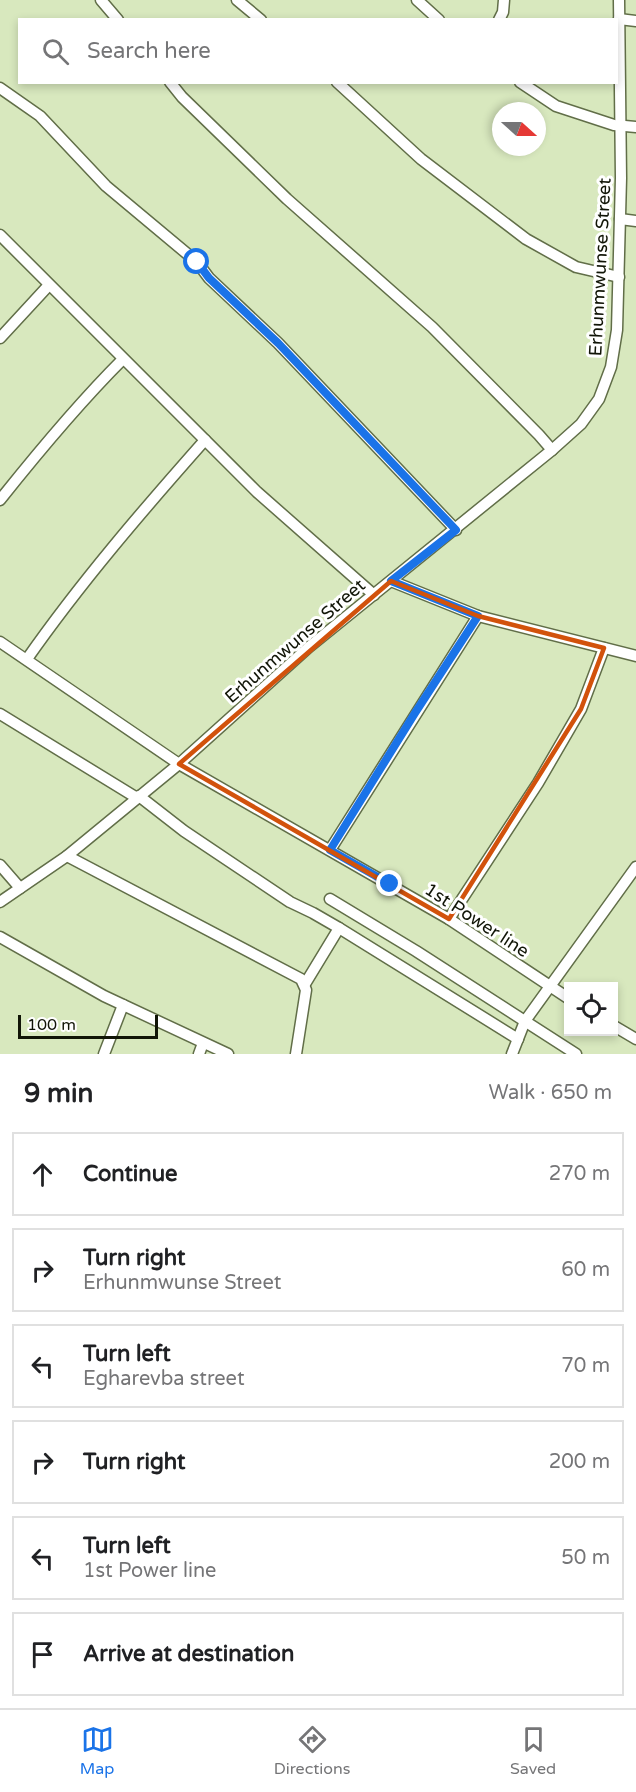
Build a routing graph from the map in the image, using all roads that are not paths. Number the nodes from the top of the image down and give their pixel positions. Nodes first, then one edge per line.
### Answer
1 (101, 0) edge
2 (237, 0) edge
3 (417, 0) edge
4 (504, 0) edge
5 (619, 0) edge
6 (116, 18) edge
7 (259, 18) edge
8 (437, 18) edge
9 (500, 18) edge
10 (619, 19) junction
11 (636, 21) edge
12 (172, 84) edge
13 (339, 84) edge
14 (523, 84) edge
15 (0, 88) edge
16 (621, 126) junction
17 (636, 127) edge
18 (620, 219) junction
19 (636, 221) edge
20 (0, 235) edge
21 (619, 277) junction
22 (49, 285) junction
23 (0, 338) edge
24 (123, 359) junction
25 (205, 440) junction
26 (552, 450) junction
27 (0, 500) edge
28 (456, 530) junction
29 (391, 581) junction
30 (374, 595) junction
31 (478, 616) junction
32 (0, 642) edge
33 (604, 648) junction
34 (636, 656) edge
35 (27, 659) junction
36 (0, 714) edge
37 (179, 764) junction
38 (138, 797) junction
39 (330, 850) junction
40 (67, 856) junction
41 (0, 866) edge
42 (636, 867) edge
43 (20, 888) junction
44 (330, 899) dead end
45 (0, 902) edge
46 (449, 919) junction
47 (339, 928) junction
48 (0, 937) edge
49 (305, 984) junction
50 (549, 986) junction
51 (564, 995) edge
52 (123, 1005) junction
53 (525, 1021) junction
54 (618, 1028) edge
55 (518, 1039) junction
56 (636, 1039) edge
57 (203, 1043) junction
58 (104, 1054) edge
59 (199, 1054) edge
60 (228, 1054) edge
61 (296, 1054) edge
62 (513, 1054) edge
63 (576, 1054) edge

1 - 6 street
2 - 7 street
3 - 8 street
4 - 9 street
5 - 10 street, Erhunmwunse Street
10 - 11 street
10 - 16 street, Erhunmwunse Street
12 - 26 street
13 - 21 street
14 - 16 street
15 - 28 street
16 - 17 street
16 - 18 street, Erhunmwunse Street
18 - 19 street
18 - 21 street, Erhunmwunse Street
20 - 22 street
21 - 26 street, Erhunmwunse Street
22 - 23 street
22 - 24 street
24 - 25 street
24 - 27 street
25 - 30 street
25 - 35 street
26 - 28 street, Erhunmwunse Street
28 - 29 street, Erhunmwunse Street
29 - 30 street, Erhunmwunse Street
29 - 31 street
30 - 37 street, Erhunmwunse Street
31 - 33 street
31 - 39 street
32 - 35 street, 1st Power line
33 - 34 street
33 - 46 street
35 - 37 street, 1st Power line
36 - 38 street
37 - 38 street, Erhunmwunse Street
37 - 39 street, 1st Power line
38 - 40 street, Erhunmwunse Street
38 - 47 street
39 - 46 street, 1st Power line
40 - 43 street, Erhunmwunse Street
40 - 49 street
41 - 43 street
42 - 50 street
43 - 45 street, Erhunmwunse Street
44 - 53 street
46 - 50 street, 1st Power line
47 - 49 street
47 - 55 street
48 - 52 street
49 - 61 street
50 - 51 street, 1st Power line
50 - 53 street
52 - 57 street
52 - 58 street
53 - 55 street
53 - 63 street
54 - 56 street
55 - 62 street
57 - 59 street
57 - 60 street

